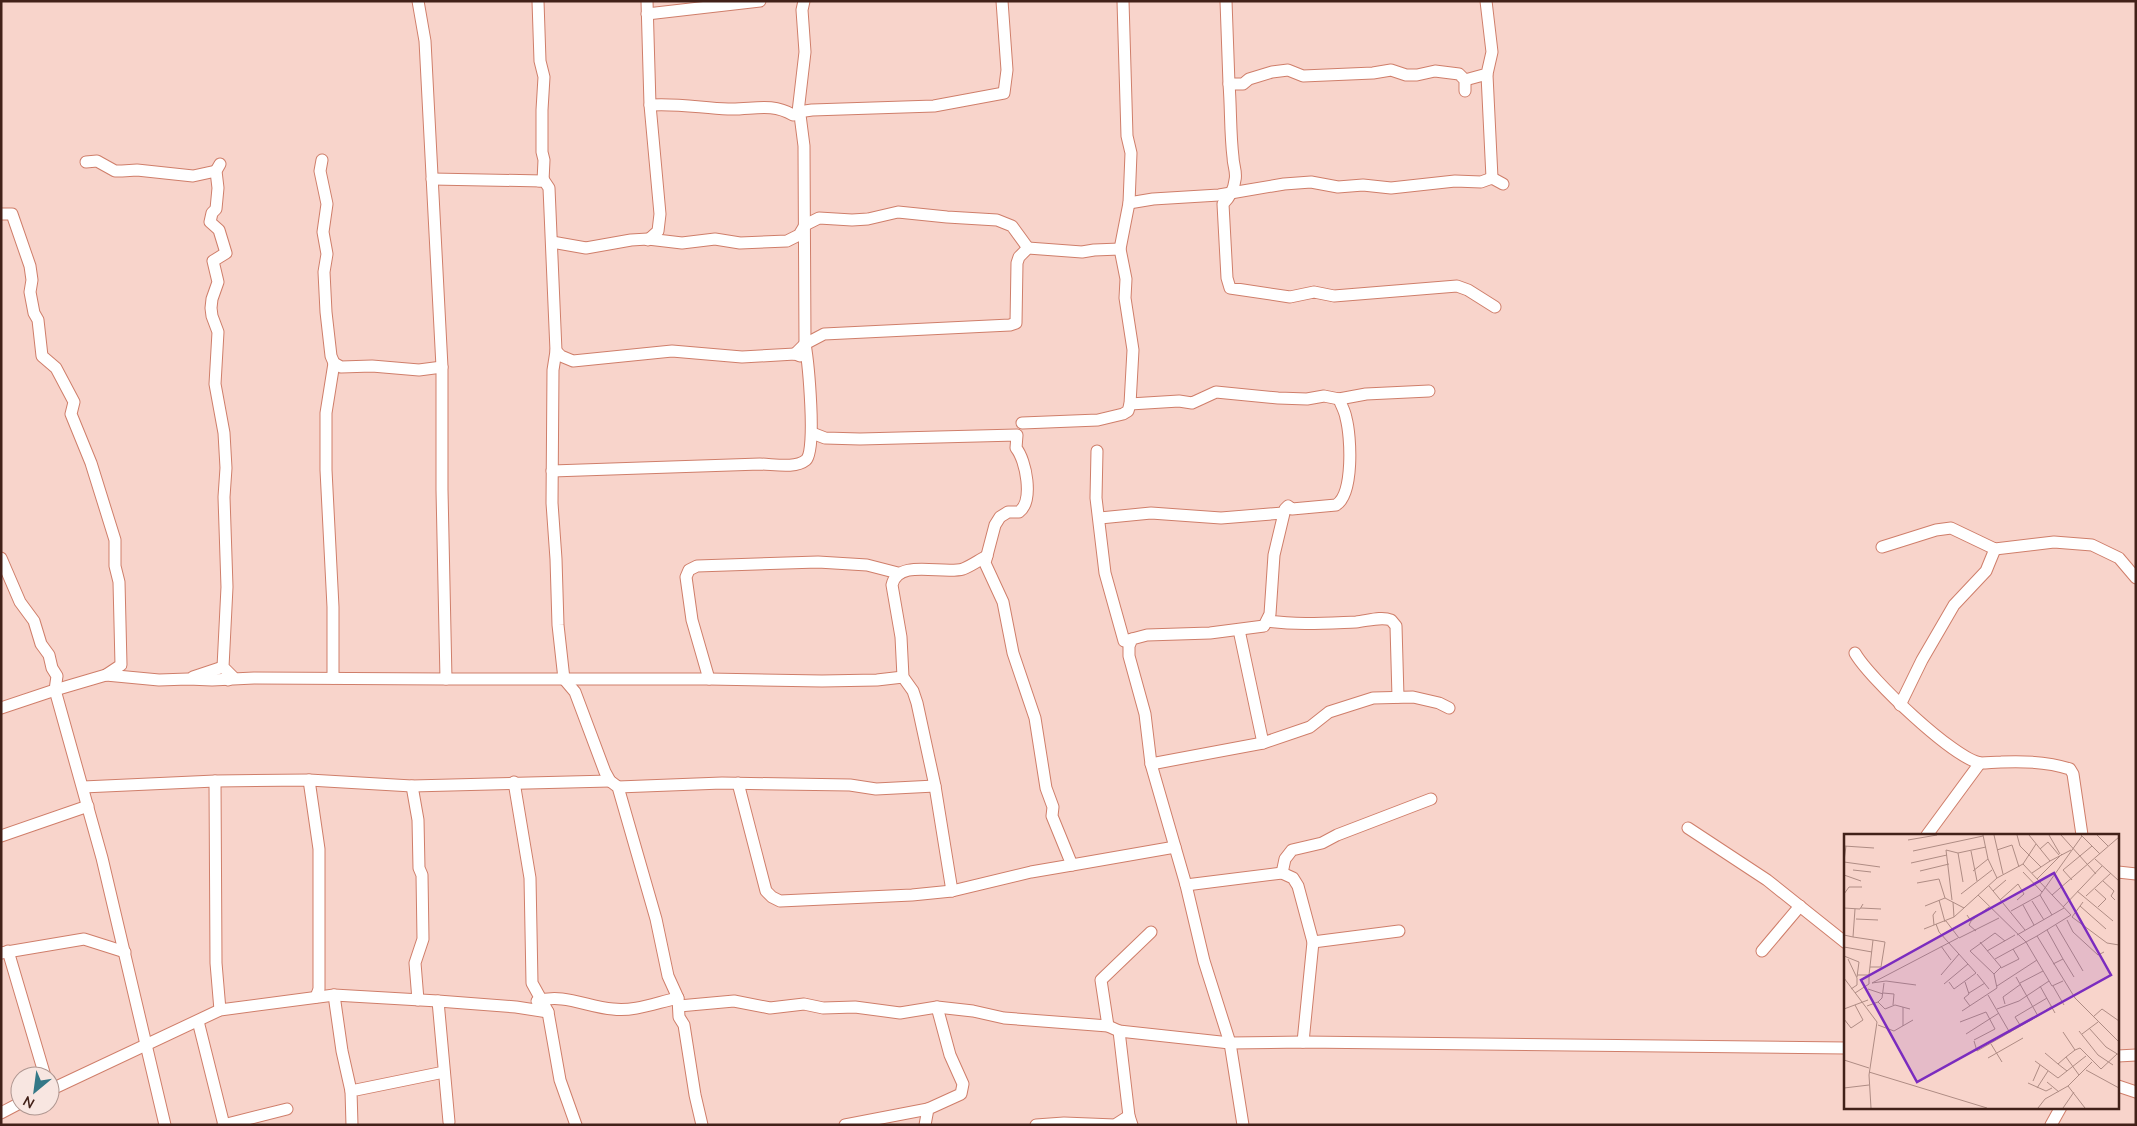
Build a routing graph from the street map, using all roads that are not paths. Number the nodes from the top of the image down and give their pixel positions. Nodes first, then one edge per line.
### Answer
1 (418, 1) edge
2 (538, 1) edge
3 (647, 1) edge
4 (760, 1) edge
5 (804, 1) edge
6 (1002, 1) edge
7 (1123, 1) edge
8 (1226, 1) edge
9 (1486, 1) edge
10 (647, 14) junction
11 (1487, 75) junction
12 (1229, 84) junction
13 (650, 106) junction
14 (798, 114) junction
15 (322, 160) dead end
16 (86, 162) dead end
17 (1492, 178) junction
18 (543, 181) junction
19 (432, 182) junction
20 (1503, 184) dead end
21 (1232, 192) junction
22 (1129, 203) junction
23 (1, 214) edge
24 (805, 225) junction
25 (648, 240) junction
26 (552, 242) junction
27 (1028, 248) junction
28 (1120, 250) junction
29 (1495, 307) dead end
30 (805, 344) junction
31 (556, 351) junction
32 (795, 354) junction
33 (808, 360) junction
34 (334, 363) junction
35 (442, 367) junction
36 (1429, 391) dead end
37 (1339, 399) junction
38 (1130, 404) junction
39 (812, 433) junction
40 (1016, 448) junction
41 (1097, 451) dead end
42 (552, 471) junction
43 (1283, 513) junction
44 (1100, 518) junction
45 (1882, 547) dead end
46 (1994, 549) junction
47 (987, 556) junction
48 (1, 558) edge
49 (898, 573) junction
50 (2136, 578) edge
51 (1267, 621) junction
52 (1239, 630) junction
53 (1132, 639) junction
54 (1855, 653) dead end
55 (222, 667) junction
56 (106, 675) junction
57 (903, 677) junction
58 (188, 678) junction
59 (333, 678) junction
60 (709, 678) junction
61 (446, 679) junction
62 (564, 679) junction
63 (228, 680) junction
64 (55, 690) junction
65 (1398, 697) junction
66 (1900, 705) junction
67 (1, 708) edge
68 (1449, 708) dead end
69 (1264, 744) junction
70 (1980, 763) junction
71 (1151, 764) junction
72 (309, 780) junction
73 (215, 781) junction
74 (514, 782) junction
75 (738, 783) junction
76 (614, 784) junction
77 (412, 786) junction
78 (935, 786) junction
79 (83, 787) junction
80 (1431, 799) dead end
81 (88, 806) junction
82 (1688, 828) dead end
83 (1928, 834) edge
84 (2082, 834) edge
85 (1, 836) edge
86 (1175, 846) junction
87 (1072, 864) junction
88 (2120, 872) edge
89 (1282, 873) junction
90 (2136, 874) edge
91 (1186, 885) junction
92 (952, 891) junction
93 (1800, 906) junction
94 (1399, 931) dead end
95 (1151, 932) dead end
96 (1844, 940) edge
97 (1313, 942) junction
98 (1762, 951) dead end
99 (5, 952) edge
100 (125, 952) junction
101 (334, 995) junction
102 (316, 997) junction
103 (418, 1000) junction
104 (542, 1000) junction
105 (438, 1001) junction
106 (678, 1002) junction
107 (516, 1007) junction
108 (937, 1007) junction
109 (220, 1010) junction
110 (548, 1012) junction
111 (198, 1021) junction
112 (1114, 1028) junction
113 (1303, 1042) junction
114 (1230, 1043) junction
115 (145, 1046) junction
116 (1844, 1048) edge
117 (2136, 1055) edge
118 (2120, 1056) edge
119 (42, 1066) edge
120 (444, 1072) junction
121 (60, 1085) edge
122 (2120, 1087) edge
123 (351, 1091) junction
124 (2136, 1092) edge
125 (2060, 1108) edge
126 (288, 1109) dead end
127 (928, 1109) junction
128 (1130, 1120) edge
129 (449, 1122) dead end
130 (165, 1125) edge
131 (224, 1125) edge
132 (352, 1125) edge
133 (576, 1125) edge
134 (702, 1125) edge
135 (845, 1125) edge
136 (925, 1125) edge
137 (1036, 1125) edge
138 (1243, 1125) edge
139 (2051, 1125) edge

1 - 19 street
2 - 18 street
3 - 10 street
4 - 10 street
5 - 14 street
6 - 14 street
7 - 22 street
8 - 12 street
9 - 11 street
10 - 13 street
11 - 12 street
11 - 17 street
12 - 21 street
13 - 14 street
13 - 25 street
14 - 24 street
15 - 34 street
16 - 55 street
17 - 20 street
17 - 21 street
18 - 19 street
18 - 26 street
19 - 35 street
21 - 22 street
21 - 29 street
22 - 28 street
23 - 56 street
24 - 25 street
24 - 27 street
24 - 30 street
25 - 26 street
26 - 31 street
27 - 28 street
27 - 30 street
28 - 38 street
30 - 32 street
30 - 33 street
31 - 32 street
31 - 42 street
32 - 33 street
33 - 39 street
34 - 35 street
34 - 59 street
35 - 61 street
36 - 37 street
37 - 38 street
37 - 43 street
38 - 40 street
39 - 40 street
39 - 42 street
40 - 47 street
41 - 44 street
42 - 62 street
43 - 44 street
43 - 51 street
44 - 53 street
45 - 46 street
46 - 50 street
46 - 66 street
47 - 49 street
47 - 87 street
48 - 64 street
49 - 57 street
49 - 60 street
51 - 52 street
51 - 65 street
52 - 53 street
52 - 69 street
53 - 71 street
54 - 66 street
55 - 58 street
55 - 63 street
56 - 58 street
56 - 64 street
57 - 60 street
57 - 78 street
58 - 63 street
59 - 61 street
59 - 63 street
60 - 62 street
61 - 62 street
62 - 76 street
64 - 67 street
64 - 79 street
65 - 68 street
65 - 69 street
66 - 70 street
69 - 71 street
70 - 83 street
70 - 84 street
71 - 86 street
72 - 73 street
72 - 77 street
72 - 102 street
73 - 79 street
73 - 109 street
74 - 76 street
74 - 77 street
74 - 104 street
75 - 76 street
75 - 78 street
75 - 92 street
76 - 106 street
77 - 103 street
78 - 92 street
79 - 81 street
80 - 89 street
81 - 85 street
81 - 100 street
82 - 93 street
86 - 87 street
86 - 91 street
87 - 92 street
88 - 90 street
89 - 91 street
89 - 97 street
91 - 114 street
93 - 96 street
93 - 98 street
94 - 97 street
95 - 112 street
97 - 113 street
99 - 100 street
99 - 119 street
100 - 115 street
101 - 102 street
101 - 103 street
101 - 123 street
102 - 109 street
103 - 105 street
104 - 106 street
104 - 107 street
104 - 110 street
105 - 107 street
105 - 120 street
106 - 108 street
106 - 134 street
107 - 110 street
108 - 112 street
108 - 127 street
109 - 111 street
110 - 133 street
111 - 115 street
111 - 131 street
112 - 114 street
112 - 128 street
113 - 114 street
113 - 116 street
114 - 138 street
115 - 121 street
115 - 130 street
117 - 118 street
120 - 123 street
120 - 129 street
122 - 124 street
123 - 132 street
125 - 139 street
126 - 131 street
127 - 135 street
127 - 136 street
128 - 137 street

